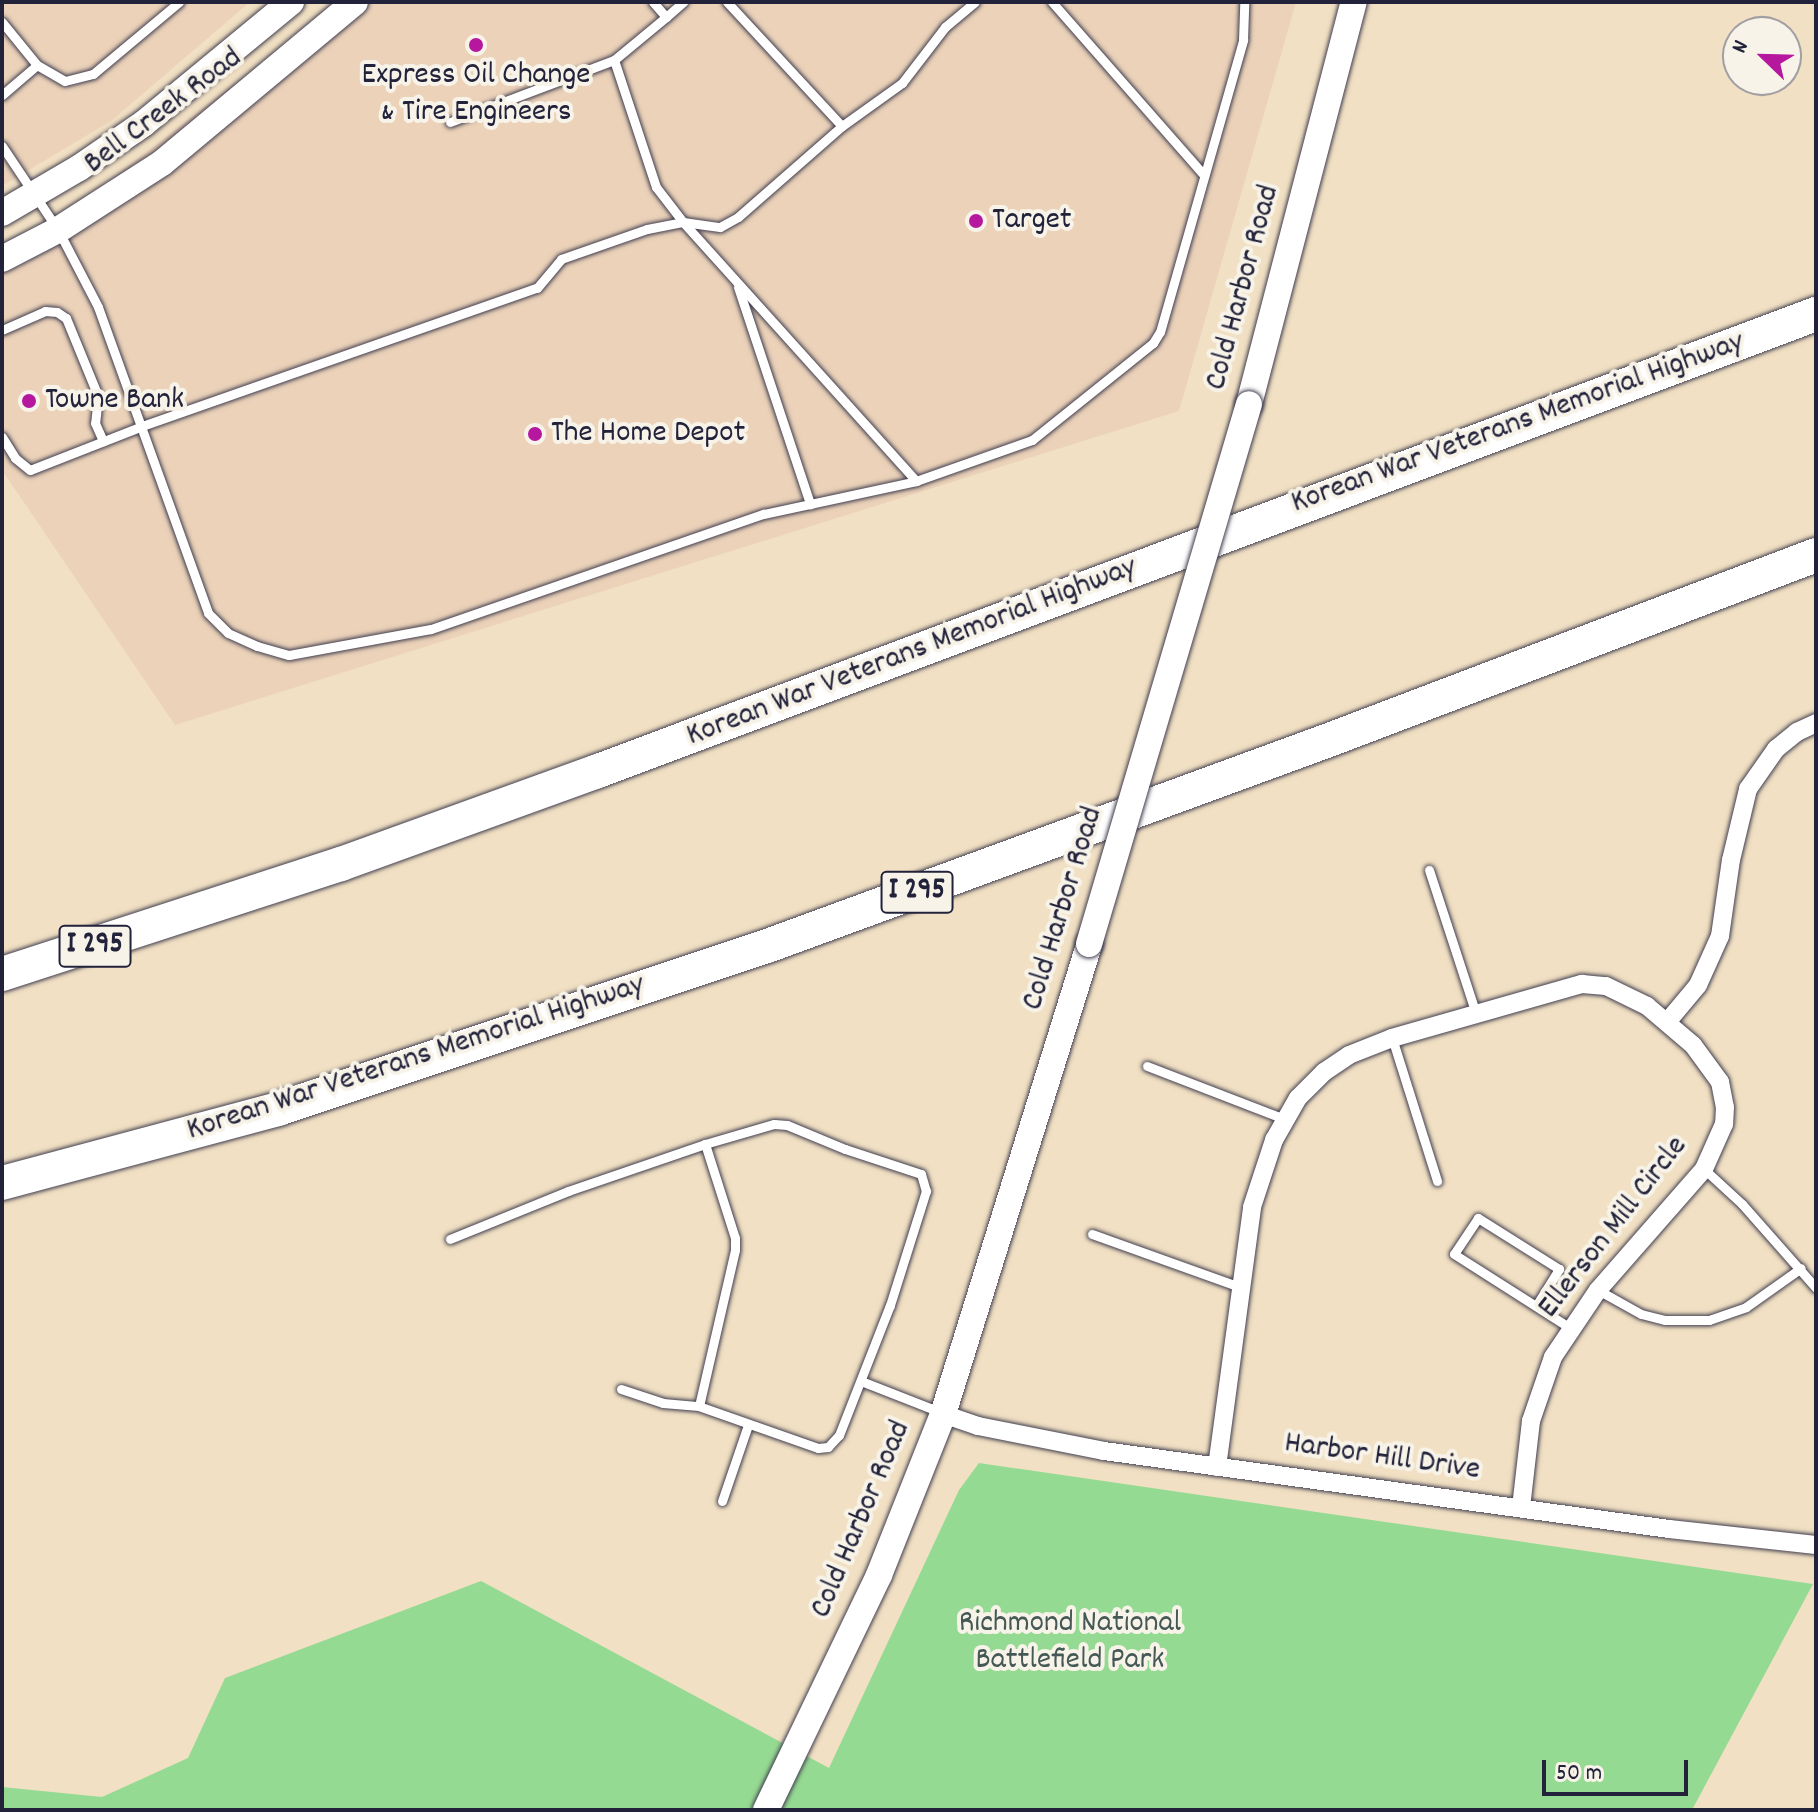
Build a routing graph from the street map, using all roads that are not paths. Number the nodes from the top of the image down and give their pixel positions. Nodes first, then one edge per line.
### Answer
1 (179, 2) edge
2 (291, 2) edge
3 (355, 2) edge
4 (653, 2) edge
5 (683, 2) edge
6 (727, 2) edge
7 (975, 2) edge
8 (1052, 2) edge
9 (1244, 2) edge
10 (1354, 2) edge
11 (666, 17) junction
12 (2, 22) edge
13 (614, 60) junction
14 (37, 65) junction
15 (2, 95) edge
16 (450, 122) dead end
17 (842, 126) junction
18 (2, 146) edge
19 (1204, 175) junction
20 (34, 196) junction
21 (2, 213) edge
22 (683, 222) junction
23 (58, 230) junction
24 (2, 259) edge
25 (737, 282) junction
26 (1816, 314) edge
27 (2, 330) edge
28 (142, 426) junction
29 (2, 437) edge
30 (103, 441) junction
31 (916, 481) junction
32 (810, 504) junction
33 (1816, 555) edge
34 (1816, 723) edge
35 (1429, 870) dead end
36 (2, 974) edge
37 (1476, 1014) junction
38 (1668, 1021) junction
39 (1392, 1038) junction
40 (1147, 1066) dead end
41 (1284, 1119) junction
42 (705, 1144) junction
43 (1704, 1169) junction
44 (1437, 1181) dead end
45 (2, 1183) edge
46 (1092, 1234) dead end
47 (450, 1239) dead end
48 (1801, 1268) junction
49 (1240, 1287) junction
50 (1816, 1288) edge
51 (1598, 1290) junction
52 (1536, 1306) junction
53 (1570, 1328) junction
54 (861, 1381) junction
55 (621, 1389) dead end
56 (699, 1406) junction
57 (943, 1414) junction
58 (748, 1425) junction
59 (1217, 1467) junction
60 (722, 1501) dead end
61 (1521, 1508) junction
62 (1816, 1545) edge
63 (766, 1810) edge

1 - 14 lane
2 - 20 main road, Bell Creek Road
3 - 23 main road, Bell Creek Road
4 - 11 lane
5 - 11 lane
6 - 17 lane
7 - 17 lane
8 - 19 lane
9 - 19 lane
10 - 57 main road, Cold Harbor Road, bridge
11 - 13 lane
12 - 14 lane
13 - 16 lane
13 - 22 lane
14 - 15 lane
17 - 22 lane
18 - 20 lane
19 - 31 lane
20 - 21 main road, Bell Creek Road
20 - 23 lane
22 - 25 lane
22 - 28 lane
23 - 24 main road, Bell Creek Road
23 - 28 lane
25 - 31 lane
25 - 32 lane
26 - 36 highway, Korean War Veterans Memorial Highway / I 295
27 - 30 lane
28 - 30 lane
28 - 32 lane
29 - 30 lane
31 - 32 lane
33 - 45 highway, Korean War Veterans Memorial Highway / I 295
34 - 38 street
35 - 37 lane
37 - 38 street, Ellerson Mill Circle
37 - 39 street, Ellerson Mill Circle
38 - 43 street, Ellerson Mill Circle
39 - 41 street, Ellerson Mill Circle
39 - 44 lane
40 - 41 lane
41 - 49 street, Ellerson Mill Circle
42 - 47 lane
42 - 54 lane
42 - 56 lane
43 - 48 lane
43 - 51 street, Ellerson Mill Circle
46 - 49 lane
48 - 50 lane
48 - 51 lane
49 - 59 street, Ellerson Mill Circle
51 - 53 street, Ellerson Mill Circle
52 - 52 lane
52 - 53 lane
53 - 61 street, Ellerson Mill Circle
54 - 57 lane
54 - 58 lane
55 - 56 lane
56 - 58 lane
57 - 59 street, Harbor Hill Drive
57 - 63 main road, Cold Harbor Road
58 - 60 lane
59 - 61 street, Harbor Hill Drive
61 - 62 street, Harbor Hill Drive

